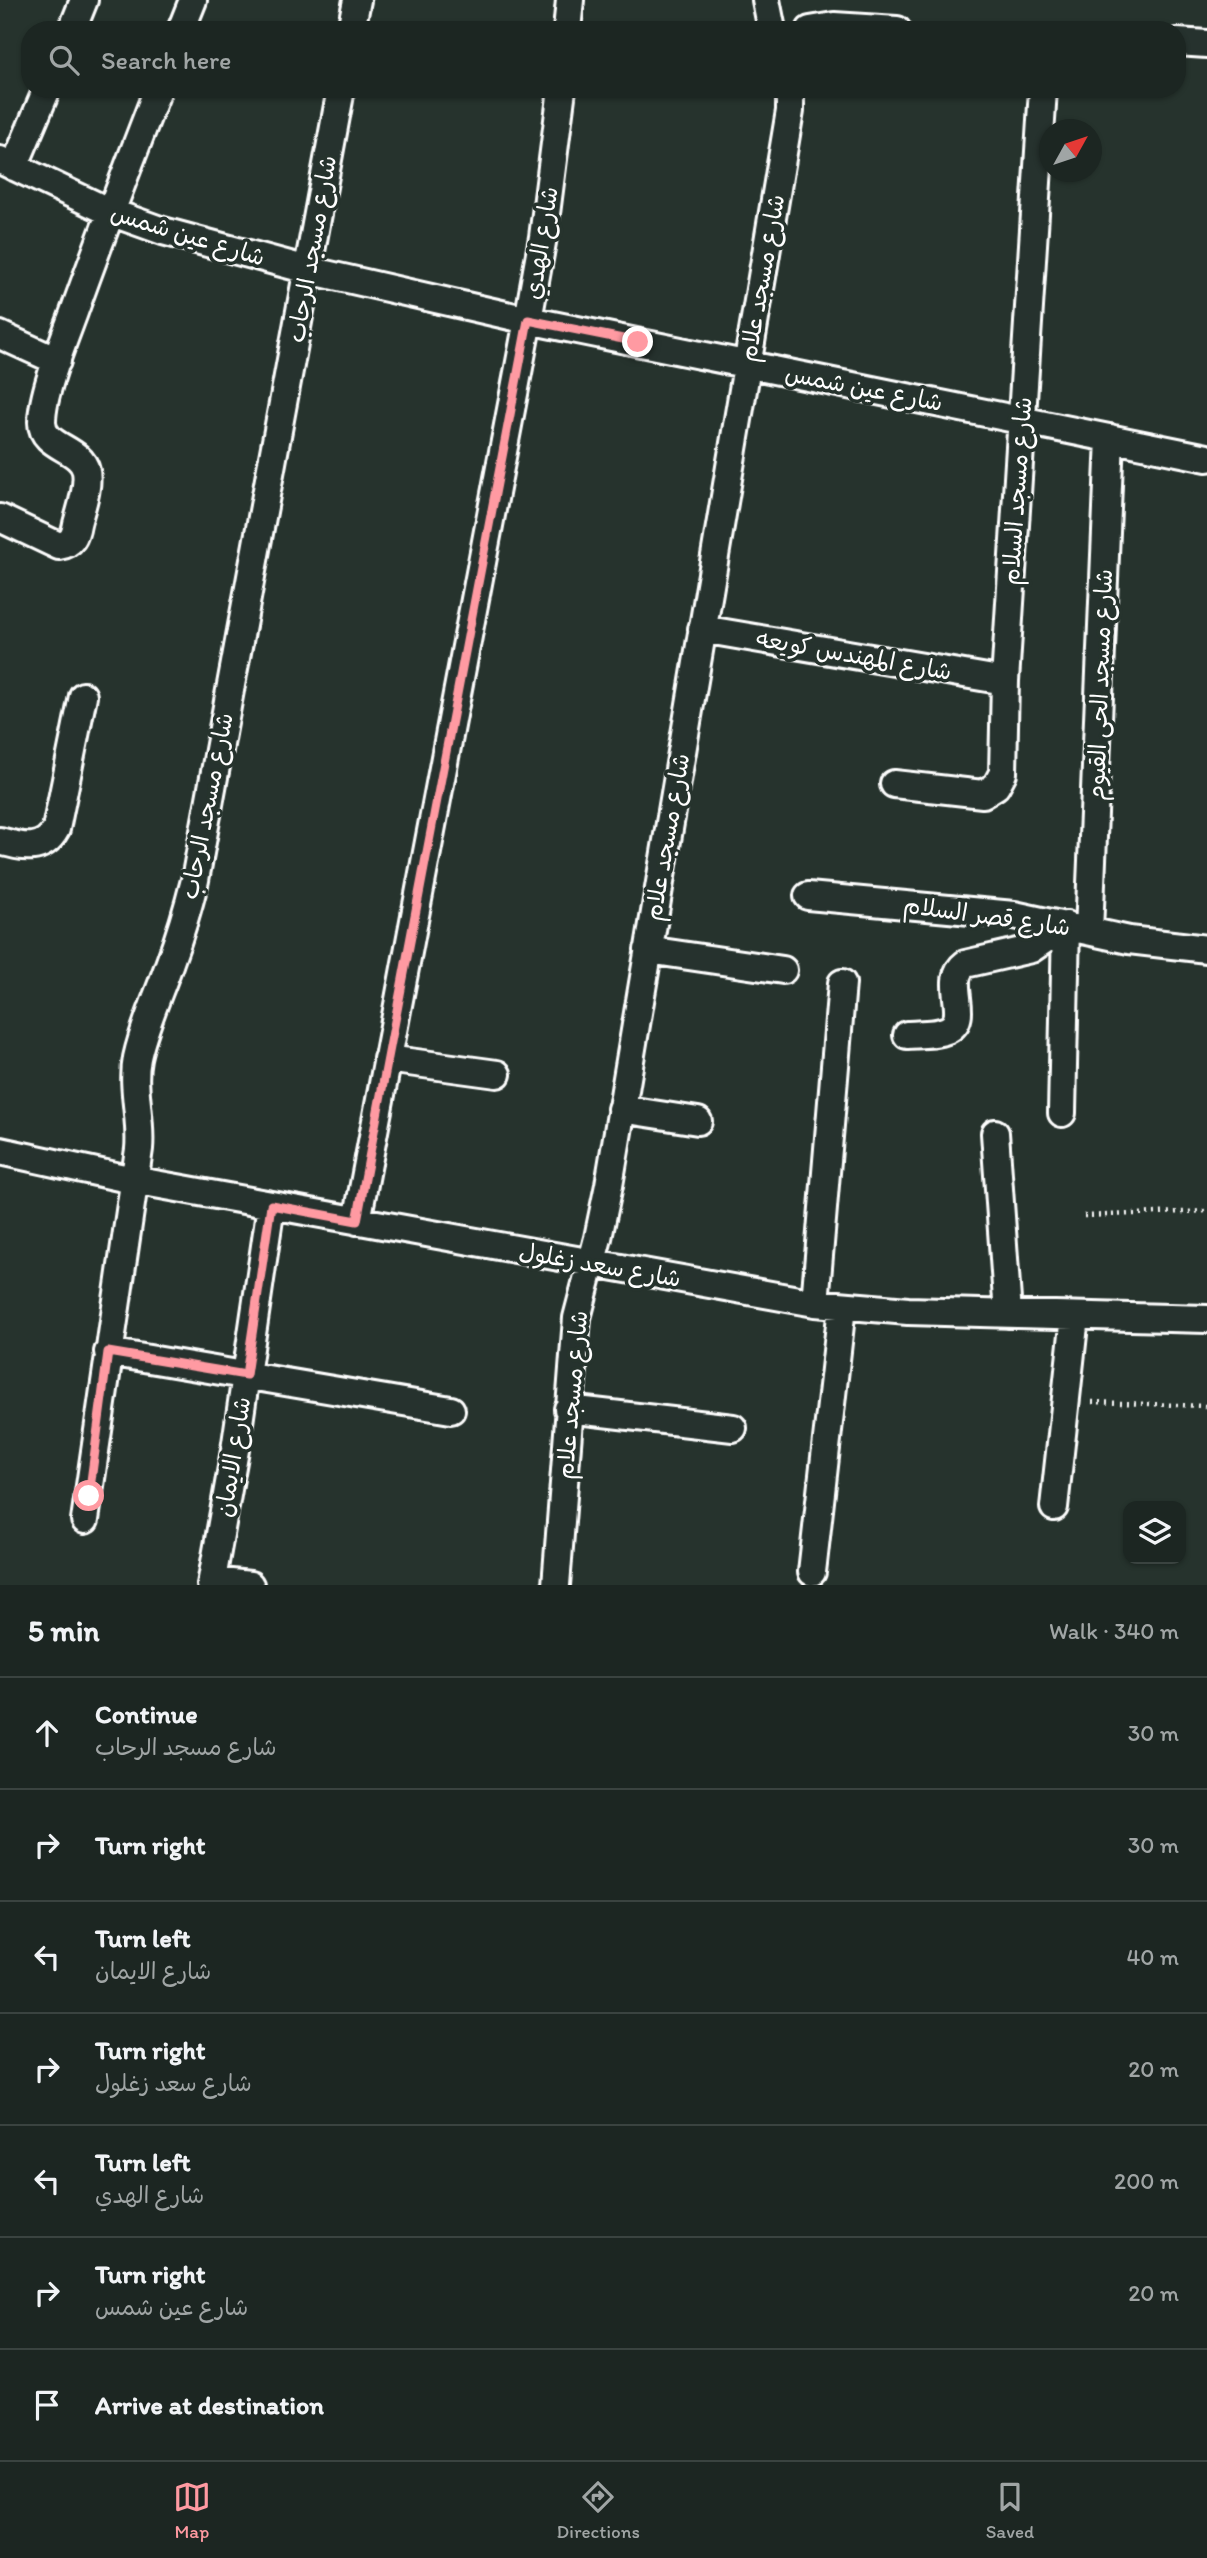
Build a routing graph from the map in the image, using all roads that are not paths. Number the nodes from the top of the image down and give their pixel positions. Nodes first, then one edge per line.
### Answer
1 (84, 0) edge
2 (193, 0) edge
3 (357, 0) edge
4 (570, 0) edge
5 (766, 0) edge
6 (76, 21) edge
7 (185, 21) edge
8 (353, 21) edge
9 (568, 21) edge
10 (770, 21) edge
11 (1186, 43) edge
12 (1207, 44) edge
13 (42, 98) edge
14 (154, 98) edge
15 (339, 98) edge
16 (561, 98) edge
17 (790, 98) edge
18 (1042, 98) edge
19 (7, 163) edge
20 (110, 212) junction
21 (308, 270) junction
22 (528, 320) junction
23 (0, 335) edge
24 (57, 361) junction
25 (747, 365) junction
26 (1022, 420) junction
27 (1110, 438) junction
28 (1207, 458) edge
29 (0, 518) edge
30 (702, 629) junction
31 (1005, 681) junction
32 (83, 696) dead end
33 (894, 784) dead end
34 (0, 841) edge
35 (807, 896) dead end
36 (1078, 928) junction
37 (1207, 949) edge
38 (648, 950) junction
39 (783, 970) dead end
40 (842, 983) dead end
41 (907, 1035) dead end
42 (387, 1059) junction
43 (497, 1074) dead end
44 (621, 1109) junction
45 (1062, 1113) dead end
46 (698, 1121) dead end
47 (995, 1133) dead end
48 (0, 1151) edge
49 (133, 1180) junction
50 (271, 1205) junction
51 (357, 1221) junction
52 (592, 1263) junction
53 (815, 1303) junction
54 (842, 1307) junction
55 (1009, 1314) junction
56 (1076, 1316) junction
57 (1207, 1320) edge
58 (108, 1352) junction
59 (246, 1375) junction
60 (568, 1409) junction
61 (451, 1410) dead end
62 (733, 1428) dead end
63 (1054, 1507) dead end
64 (85, 1520) dead end
65 (812, 1572) dead end
66 (211, 1583) edge
67 (250, 1585) edge
68 (556, 1585) edge

1 - 6 street
2 - 7 street
3 - 8 street
4 - 9 street
5 - 10 street
11 - 12 street
13 - 19 street
14 - 20 street
15 - 21 street, شارع مسجد الرحاب
16 - 22 street, شارع الهدي
17 - 25 street, شارع مسجد علام
18 - 26 street, شارع مسجد السلام
19 - 20 street, شارع عين شمس
20 - 21 street, شارع عين شمس
20 - 24 street
21 - 22 street, شارع عين شمس
21 - 49 street, شارع مسجد الرحاب
22 - 25 street, شارع عين شمس
22 - 42 street, شارع الهدي
23 - 24 street
24 - 29 street
25 - 26 street, شارع عين شمس
25 - 30 street, شارع مسجد علام
26 - 27 street, شارع عين شمس
26 - 31 street, شارع مسجد السلام
27 - 28 street, شارع عين شمس
27 - 36 street, شارع مسجد الحى القيوم
30 - 31 street, شارع المهندس كويعه
30 - 38 street, شارع مسجد علام
31 - 33 street, شارع مسجد السلام
32 - 34 street
35 - 36 street, شارع قصر السلام
36 - 37 street, شارع قصر السلام
36 - 41 street
36 - 45 street, شارع مسجد الحى القيوم
38 - 39 street
38 - 44 street, شارع مسجد علام
40 - 53 street
42 - 43 street
42 - 51 street, شارع الهدي
44 - 46 street
44 - 52 street, شارع مسجد علام
47 - 55 street
48 - 49 street, شارع سعد زغلول
49 - 50 street, شارع سعد زغلول
49 - 58 street, شارع مسجد الرحاب
50 - 51 street, شارع سعد زغلول
50 - 59 street, شارع الايمان
51 - 52 street, شارع سعد زغلول
52 - 53 street, شارع سعد زغلول
52 - 60 street, شارع مسجد علام
53 - 54 street, شارع سعد زغلول
54 - 55 street, شارع سعد زغلول
54 - 65 street
55 - 56 street, شارع سعد زغلول
56 - 57 street, شارع سعد زغلول
56 - 63 street
58 - 59 street
58 - 64 street, شارع مسجد الرحاب
59 - 61 street
59 - 66 street, شارع الايمان
60 - 62 street
60 - 68 street, شارع مسجد علام
66 - 67 street

